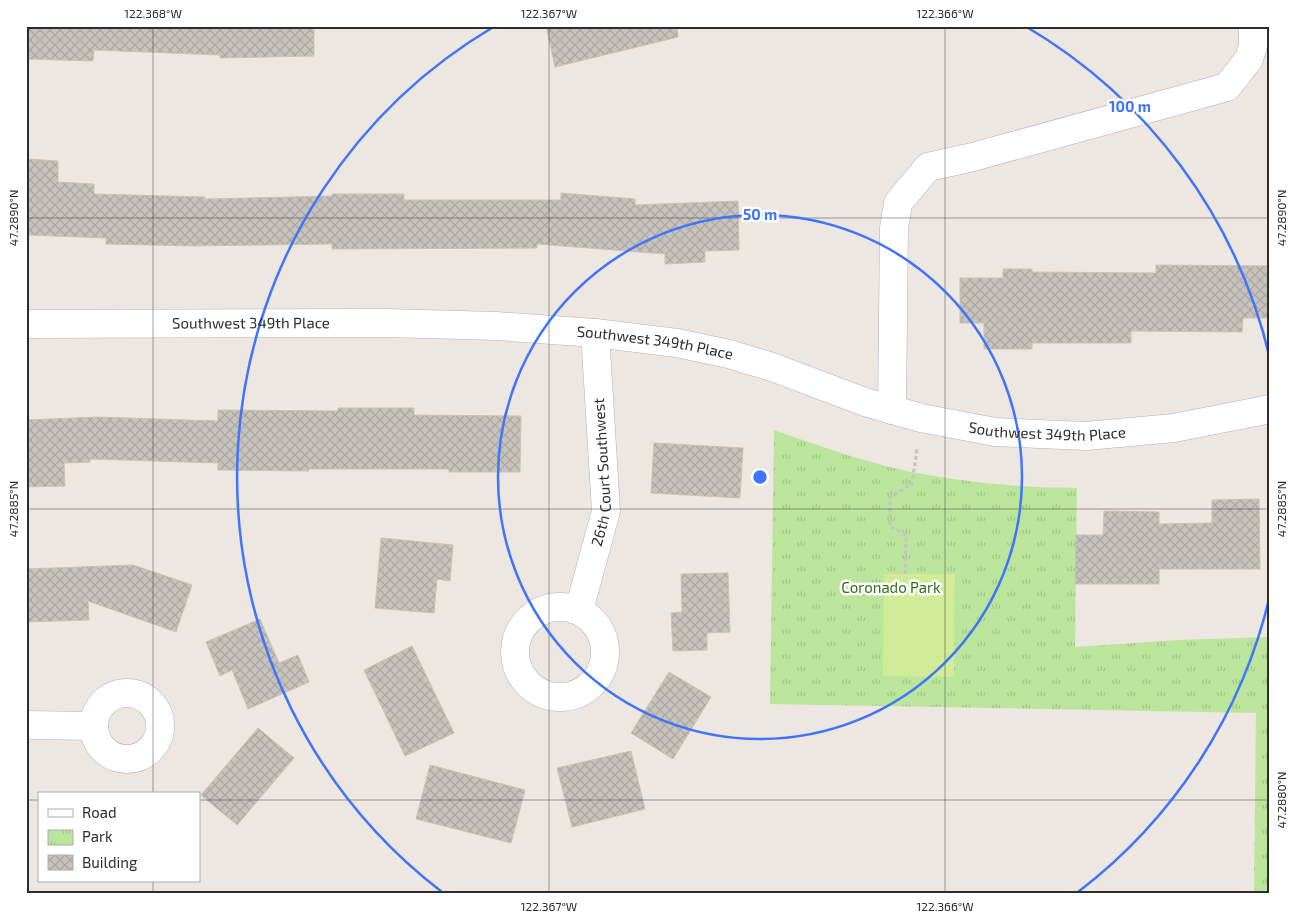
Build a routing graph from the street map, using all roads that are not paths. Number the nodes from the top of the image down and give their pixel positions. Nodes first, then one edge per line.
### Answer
1 (1253, 26) edge
2 (26, 324) edge
3 (595, 333) junction
4 (1270, 409) edge
5 (892, 410) junction
6 (579, 610) dead end
7 (26, 725) edge
8 (94, 726) dead end

1 - 5 street
2 - 3 street, Southwest 349th Place
3 - 5 street, Southwest 349th Place
3 - 6 street, 26th Court Southwest
4 - 5 street, Southwest 349th Place
7 - 8 street

